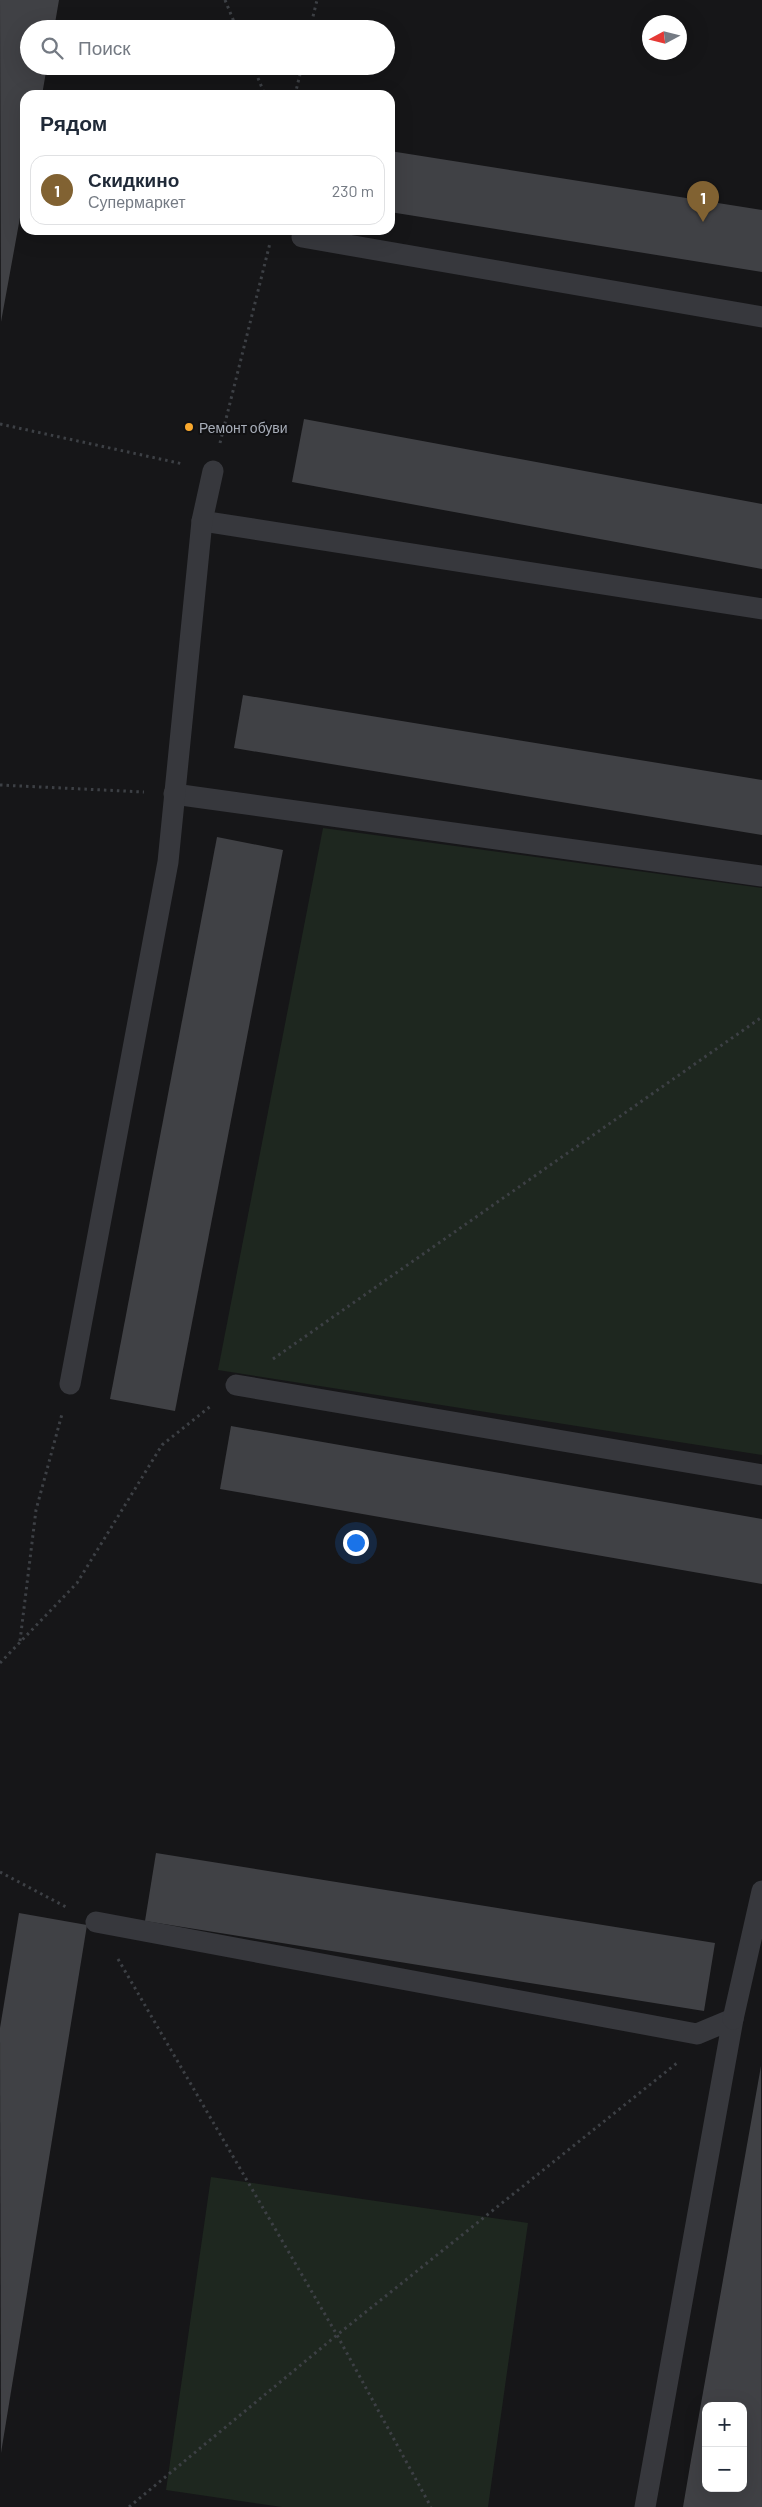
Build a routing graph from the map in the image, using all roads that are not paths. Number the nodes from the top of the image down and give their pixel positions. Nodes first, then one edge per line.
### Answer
1 (302, 237) dead end
2 (762, 317) edge
3 (212, 471) road end
4 (202, 520) junction
5 (762, 609) edge
6 (174, 794) junction
7 (762, 876) edge
8 (70, 1384) road end
9 (236, 1385) road end
10 (762, 1474) edge
11 (762, 1891) edge
12 (96, 1922) road end
13 (733, 2019) junction
14 (645, 2507) edge

1 - 2 lane
3 - 4 lane
4 - 5 lane
4 - 6 lane
6 - 7 lane
6 - 8 lane
9 - 10 lane
11 - 13 lane
12 - 13 lane
13 - 14 lane

